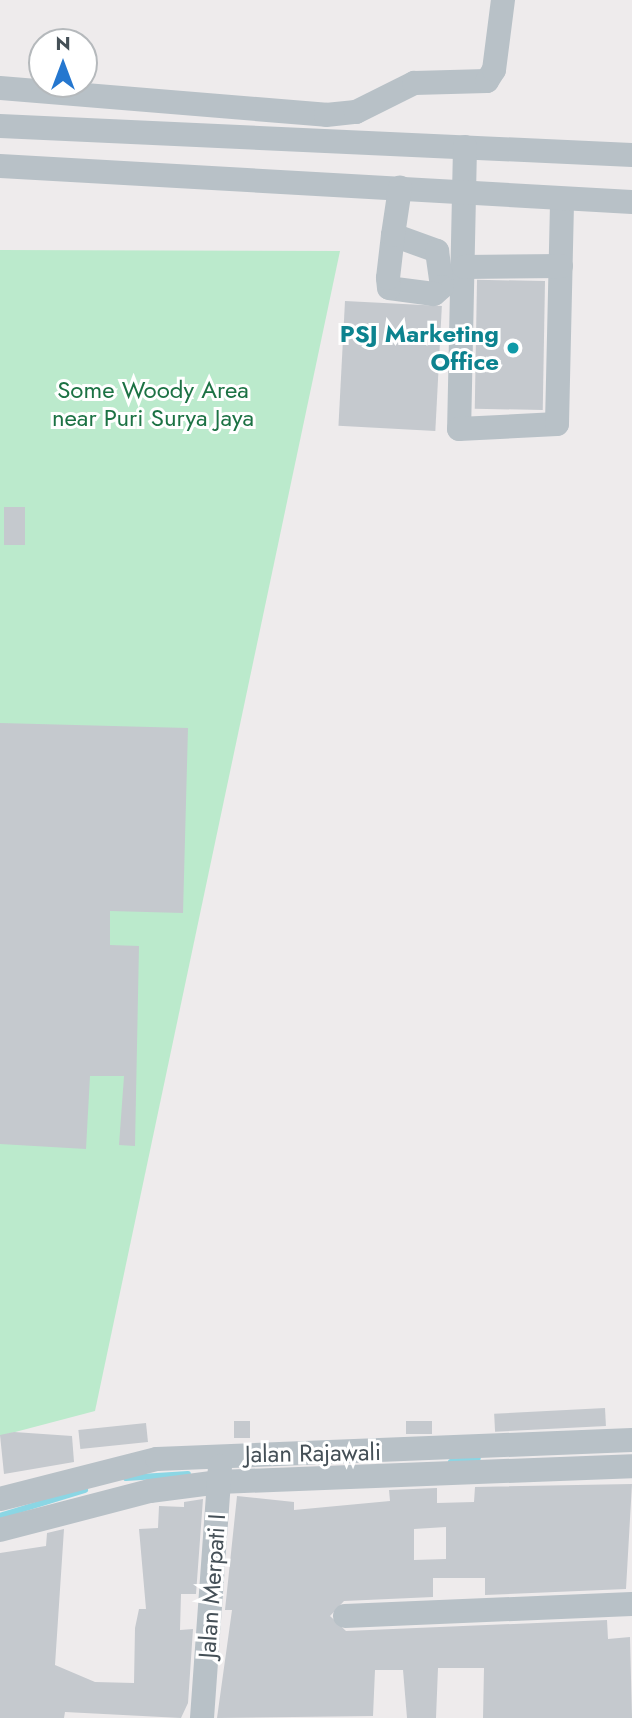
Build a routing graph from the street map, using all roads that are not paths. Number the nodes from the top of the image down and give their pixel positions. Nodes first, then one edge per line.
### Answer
1 (503, 0) edge
2 (0, 88) edge
3 (0, 126) edge
4 (465, 147) junction
5 (632, 155) edge
6 (0, 166) edge
7 (400, 188) junction
8 (465, 193) junction
9 (562, 201) junction
10 (632, 202) edge
11 (393, 235) dead end
12 (561, 266) junction
13 (464, 267) junction
14 (632, 1440) edge
15 (632, 1466) edge
16 (219, 1468) junction
17 (0, 1499) edge
18 (0, 1530) edge
19 (632, 1604) edge
20 (345, 1616) dead end
21 (202, 1718) edge

1 - 2 street
3 - 4 street
4 - 5 street
4 - 8 street
6 - 7 street
7 - 8 street
7 - 11 street
8 - 9 street
8 - 13 street
9 - 10 street
9 - 12 street
12 - 13 street
12 - 13 street
14 - 16 street, Jalan Rajawali
15 - 16 street
16 - 17 street, Jalan Rajawali
16 - 18 street
16 - 21 street, Jalan Merpati I
19 - 20 street

